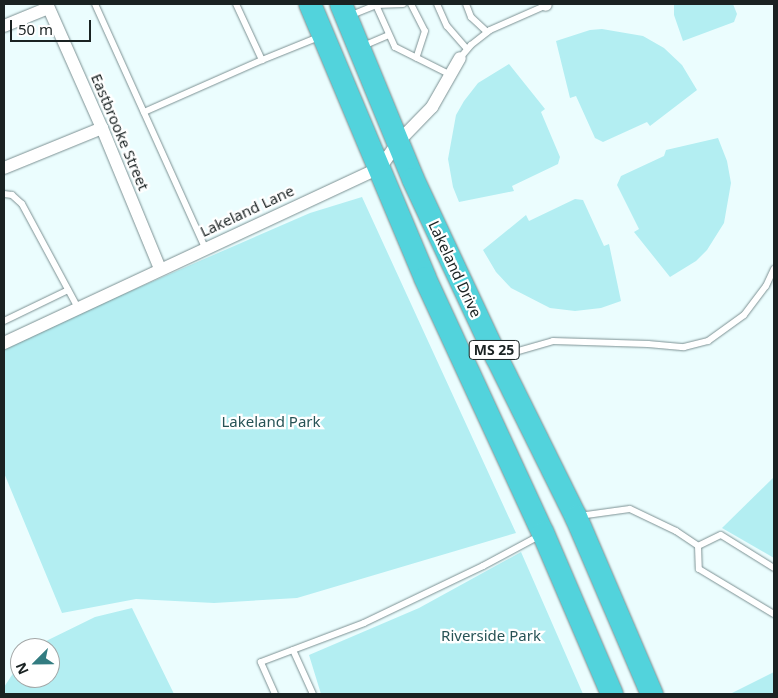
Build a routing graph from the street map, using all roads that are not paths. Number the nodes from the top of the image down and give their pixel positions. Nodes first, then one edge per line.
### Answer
1 (95, 4) edge
2 (236, 4) edge
3 (310, 4) edge
4 (403, 4) edge
5 (411, 4) edge
6 (437, 4) edge
7 (466, 4) edge
8 (547, 4) edge
9 (376, 5) edge
10 (47, 6) edge
11 (344, 11) edge
12 (4, 26) edge
13 (487, 32) junction
14 (389, 35) junction
15 (324, 36) junction
16 (359, 47) junction
17 (464, 54) junction
18 (416, 58) junction
19 (262, 60) junction
20 (449, 74) junction
21 (144, 112) junction
22 (102, 128) junction
23 (398, 142) junction
24 (4, 168) edge
25 (380, 168) junction
26 (4, 194) edge
27 (205, 248) junction
28 (160, 269) junction
29 (774, 269) edge
30 (68, 290) junction
31 (78, 308) junction
32 (4, 321) edge
33 (4, 342) edge
34 (497, 358) junction
35 (467, 370) junction
36 (576, 517) junction
37 (543, 533) junction
38 (698, 546) junction
39 (774, 568) edge
40 (774, 614) edge
41 (293, 650) junction
42 (275, 694) edge
43 (313, 694) edge
44 (612, 694) edge
45 (652, 694) edge

1 - 21 lane
2 - 19 lane
3 - 15 highway, Lakeland Drive / MS 25
4 - 9 lane
5 - 18 lane
6 - 17 lane
7 - 13 lane
8 - 13 lane
9 - 11 lane
9 - 14 lane
10 - 12 street, Eastbrooke Street
10 - 22 street, Eastbrooke Street
11 - 16 highway, Lakeland Drive / MS 25
13 - 17 lane
14 - 16 lane
14 - 18 lane
15 - 19 lane
15 - 25 highway, Lakeland Drive / MS 25
16 - 23 highway, Lakeland Drive / MS 25
17 - 20 street
18 - 20 lane
19 - 21 lane
20 - 23 street
21 - 27 lane
22 - 24 street
22 - 28 street, Eastbrooke Street
23 - 25 street
23 - 34 highway, Lakeland Drive / MS 25
25 - 27 street, Lakeland Lane
25 - 35 highway, Lakeland Drive / MS 25
26 - 30 lane
27 - 28 street, Lakeland Lane
28 - 31 street, Lakeland Lane
29 - 34 lane
30 - 31 lane
30 - 32 lane
31 - 33 street, Lakeland Lane
34 - 35 highway
34 - 36 highway, Lakeland Drive / MS 25
35 - 37 highway, Lakeland Drive / MS 25
36 - 37 highway
36 - 38 lane
36 - 45 highway, Lakeland Drive / MS 25
37 - 41 lane
37 - 44 highway, Lakeland Drive / MS 25
38 - 39 lane
38 - 40 lane
41 - 42 lane
41 - 43 lane

